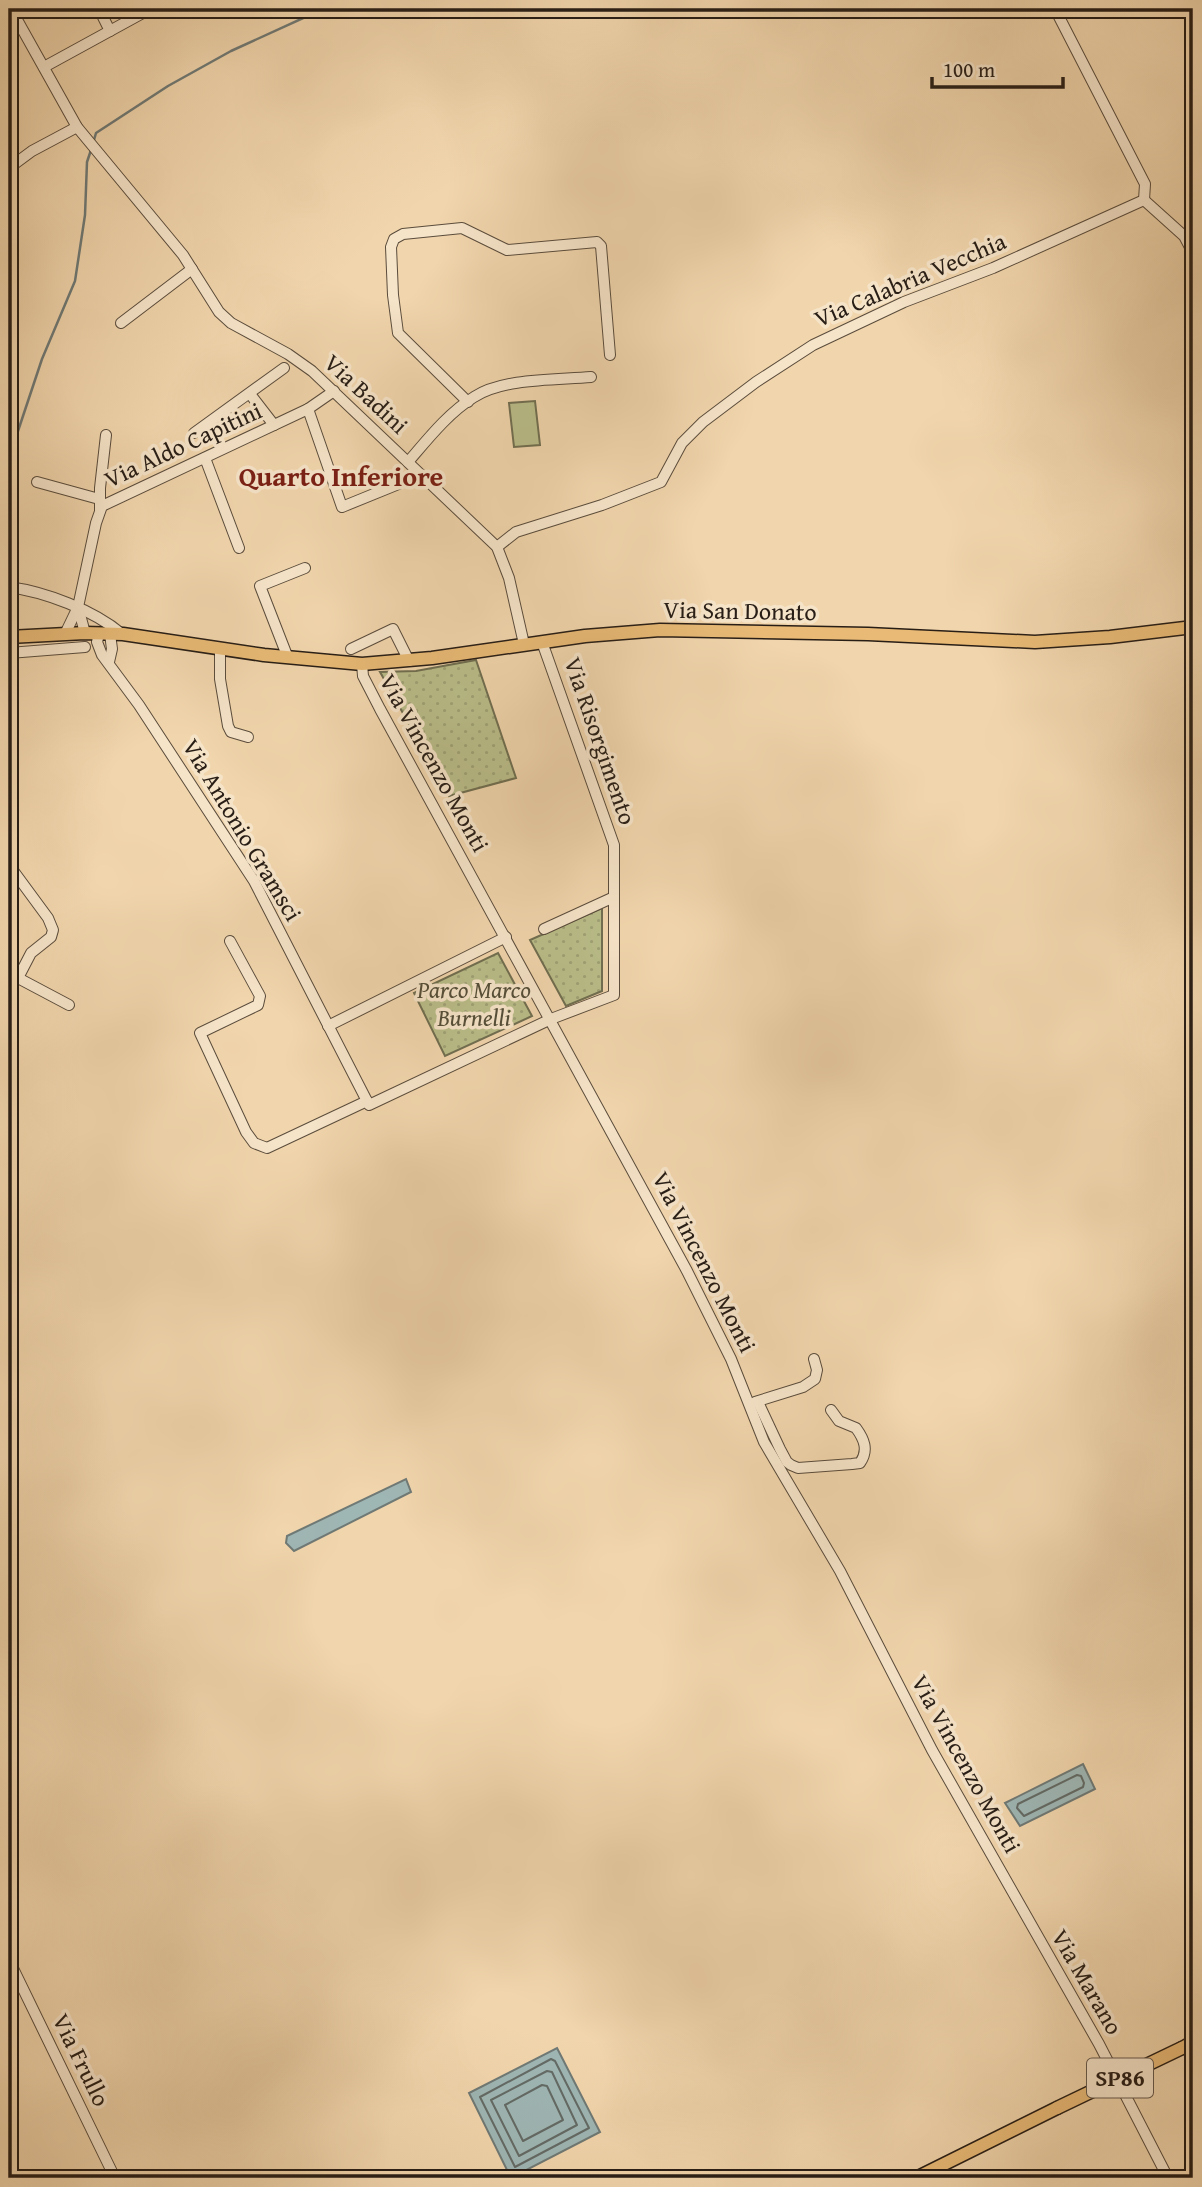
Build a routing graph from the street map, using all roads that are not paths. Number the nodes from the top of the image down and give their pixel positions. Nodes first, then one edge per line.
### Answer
1 (12, 9) edge
2 (99, 9) edge
3 (150, 9) edge
4 (1055, 9) edge
5 (110, 31) junction
6 (44, 68) junction
7 (77, 127) junction
8 (9, 167) edge
9 (1144, 200) junction
10 (1193, 253) edge
11 (192, 269) junction
12 (121, 323) dead end
13 (610, 355) dead end
14 (284, 368) dead end
15 (591, 377) dead end
16 (334, 391) junction
17 (250, 394) junction
18 (468, 402) junction
19 (308, 409) junction
20 (274, 425) junction
21 (194, 433) dead end
22 (106, 435) dead end
23 (205, 458) junction
24 (408, 462) junction
25 (37, 482) dead end
26 (401, 483) dead end
27 (100, 504) junction
28 (497, 547) junction
29 (239, 548) dead end
30 (305, 568) dead end
31 (9, 587) edge
32 (78, 607) junction
33 (1193, 627) edge
34 (85, 633) junction
35 (65, 634) junction
36 (110, 634) junction
37 (9, 636) edge
38 (542, 642) junction
39 (524, 644) junction
40 (85, 647) dead end
41 (220, 648) junction
42 (351, 649) dead end
43 (9, 653) edge
44 (288, 658) junction
45 (409, 660) junction
46 (362, 664) junction
47 (248, 737) dead end
48 (9, 865) edge
49 (614, 897) junction
50 (544, 929) dead end
51 (506, 937) junction
52 (230, 941) dead end
53 (13, 976) edge
54 (69, 1005) dead end
55 (551, 1019) junction
56 (328, 1026) junction
57 (368, 1101) junction
58 (814, 1359) dead end
59 (753, 1403) junction
60 (831, 1410) dead end
61 (764, 1429) junction
62 (1006, 1882) joint
63 (9, 1960) edge
64 (1188, 2045) edge
65 (115, 2178) edge
66 (916, 2178) edge
67 (1168, 2178) edge

1 - 6 street, Via Badini
2 - 5 street
3 - 5 street
4 - 9 street
5 - 6 street
6 - 7 street, Via Badini
7 - 8 street
7 - 11 street, Via Badini
9 - 10 street
9 - 28 street, Via Calabria Vecchia
11 - 12 street
11 - 16 street, Via Badini
13 - 18 street
14 - 17 street
15 - 18 street
16 - 19 street, Via Aldo Capitini
16 - 24 street, Via Badini
17 - 20 street
17 - 21 street
18 - 24 street
19 - 20 street, Via Aldo Capitini
19 - 26 street
20 - 23 street, Via Aldo Capitini
22 - 27 street
23 - 27 street, Via Aldo Capitini
23 - 29 street
24 - 28 street, Via Badini
25 - 27 street
27 - 32 street, Via Aldo Capitini
28 - 39 street, Via Badini
30 - 44 street
31 - 32 street, Via San Donato
32 - 34 street
32 - 35 street
32 - 36 street, Via San Donato
33 - 38 main road, Via San Donato
34 - 35 main road, Via San Donato
34 - 36 main road, Via San Donato
35 - 37 main road, Via San Donato
36 - 41 main road, Via San Donato
36 - 56 street, Via Antonio Gramsci
38 - 39 main road, Via San Donato
38 - 49 street, Via Risorgimento
39 - 45 main road, Via San Donato
40 - 43 street
41 - 44 main road, Via San Donato
41 - 47 street
42 - 45 street
44 - 46 main road, Via San Donato
45 - 46 main road, Via San Donato
46 - 51 street, Via Vincenzo Monti
48 - 53 street
49 - 50 street
49 - 55 street, Via Risorgimento
51 - 55 street, Via Vincenzo Monti
51 - 56 street
52 - 57 street
53 - 54 street
55 - 57 street
55 - 59 street, Via Vincenzo Monti
56 - 57 street, Via Antonio Gramsci
58 - 59 street
59 - 61 street, Via Vincenzo Monti
60 - 61 street
61 - 62 street, Via Vincenzo Monti
62 - 67 street, Via Marano
63 - 65 street, Via Frullo
64 - 66 main road, SP86, bridge

